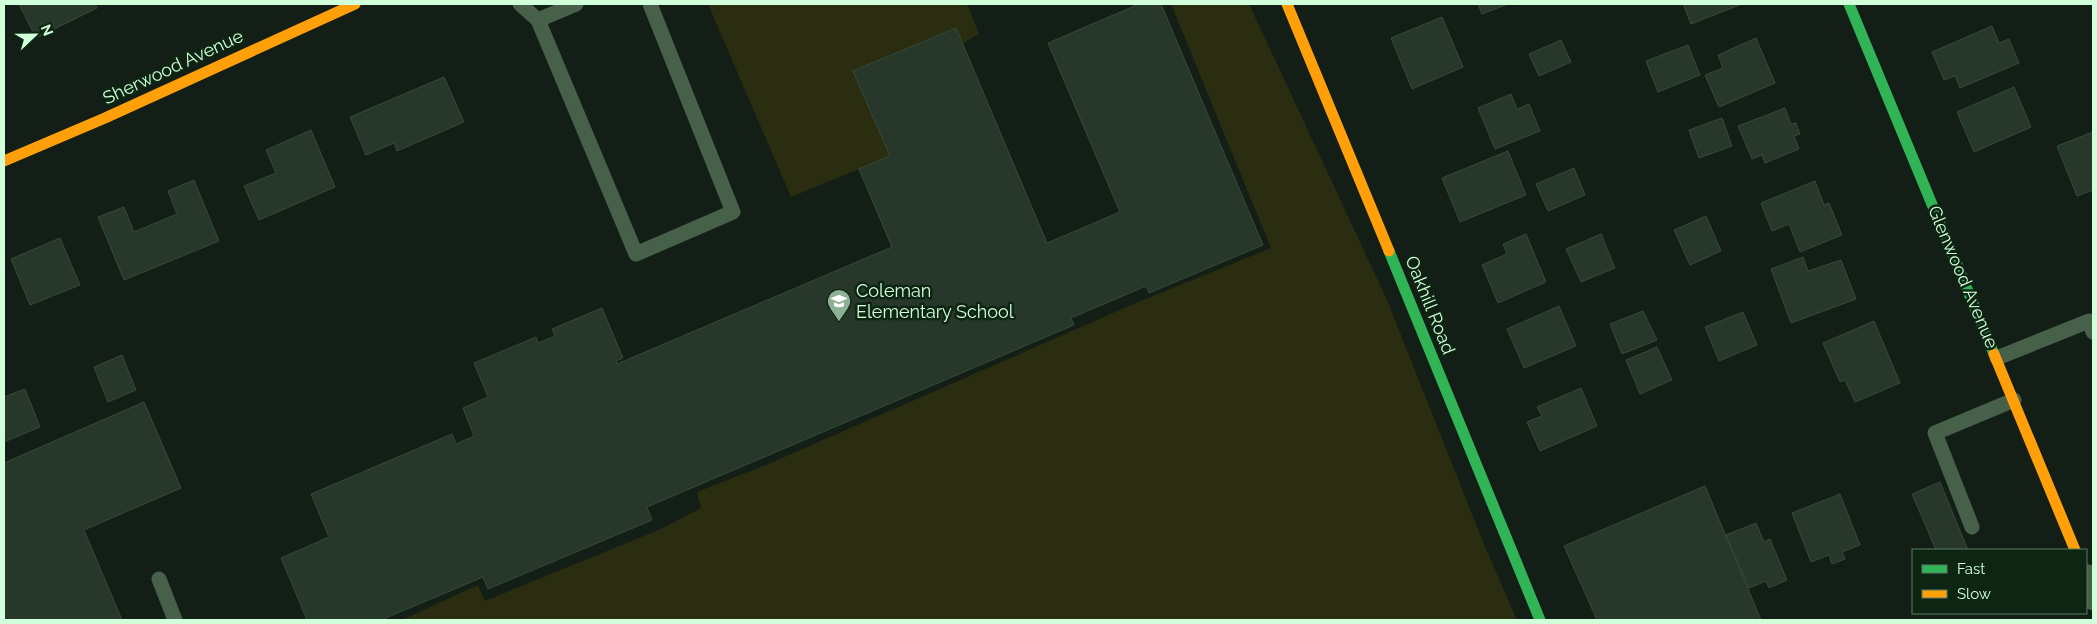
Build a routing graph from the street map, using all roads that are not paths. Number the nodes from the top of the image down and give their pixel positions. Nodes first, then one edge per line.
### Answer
1 (355, 4) edge
2 (520, 4) edge
3 (576, 4) edge
4 (650, 4) edge
5 (1287, 4) edge
6 (1850, 4) edge
7 (538, 20) junction
8 (4, 161) edge
9 (2093, 332) edge
10 (1997, 358) junction
11 (2014, 400) junction
12 (1972, 527) dead end
13 (2075, 549) edge
14 (159, 579) dead end
15 (2087, 581) edge
16 (2093, 596) edge
17 (175, 620) edge
18 (1540, 620) edge

1 - 8 street, Sherwood Avenue
2 - 7 lane
3 - 7 lane
4 - 7 lane
5 - 18 street, Oakhill Road
6 - 10 street, Glenwood Avenue
9 - 10 lane
10 - 11 street, Glenwood Avenue
11 - 12 lane
11 - 13 street, Glenwood Avenue
14 - 17 lane
15 - 16 street

